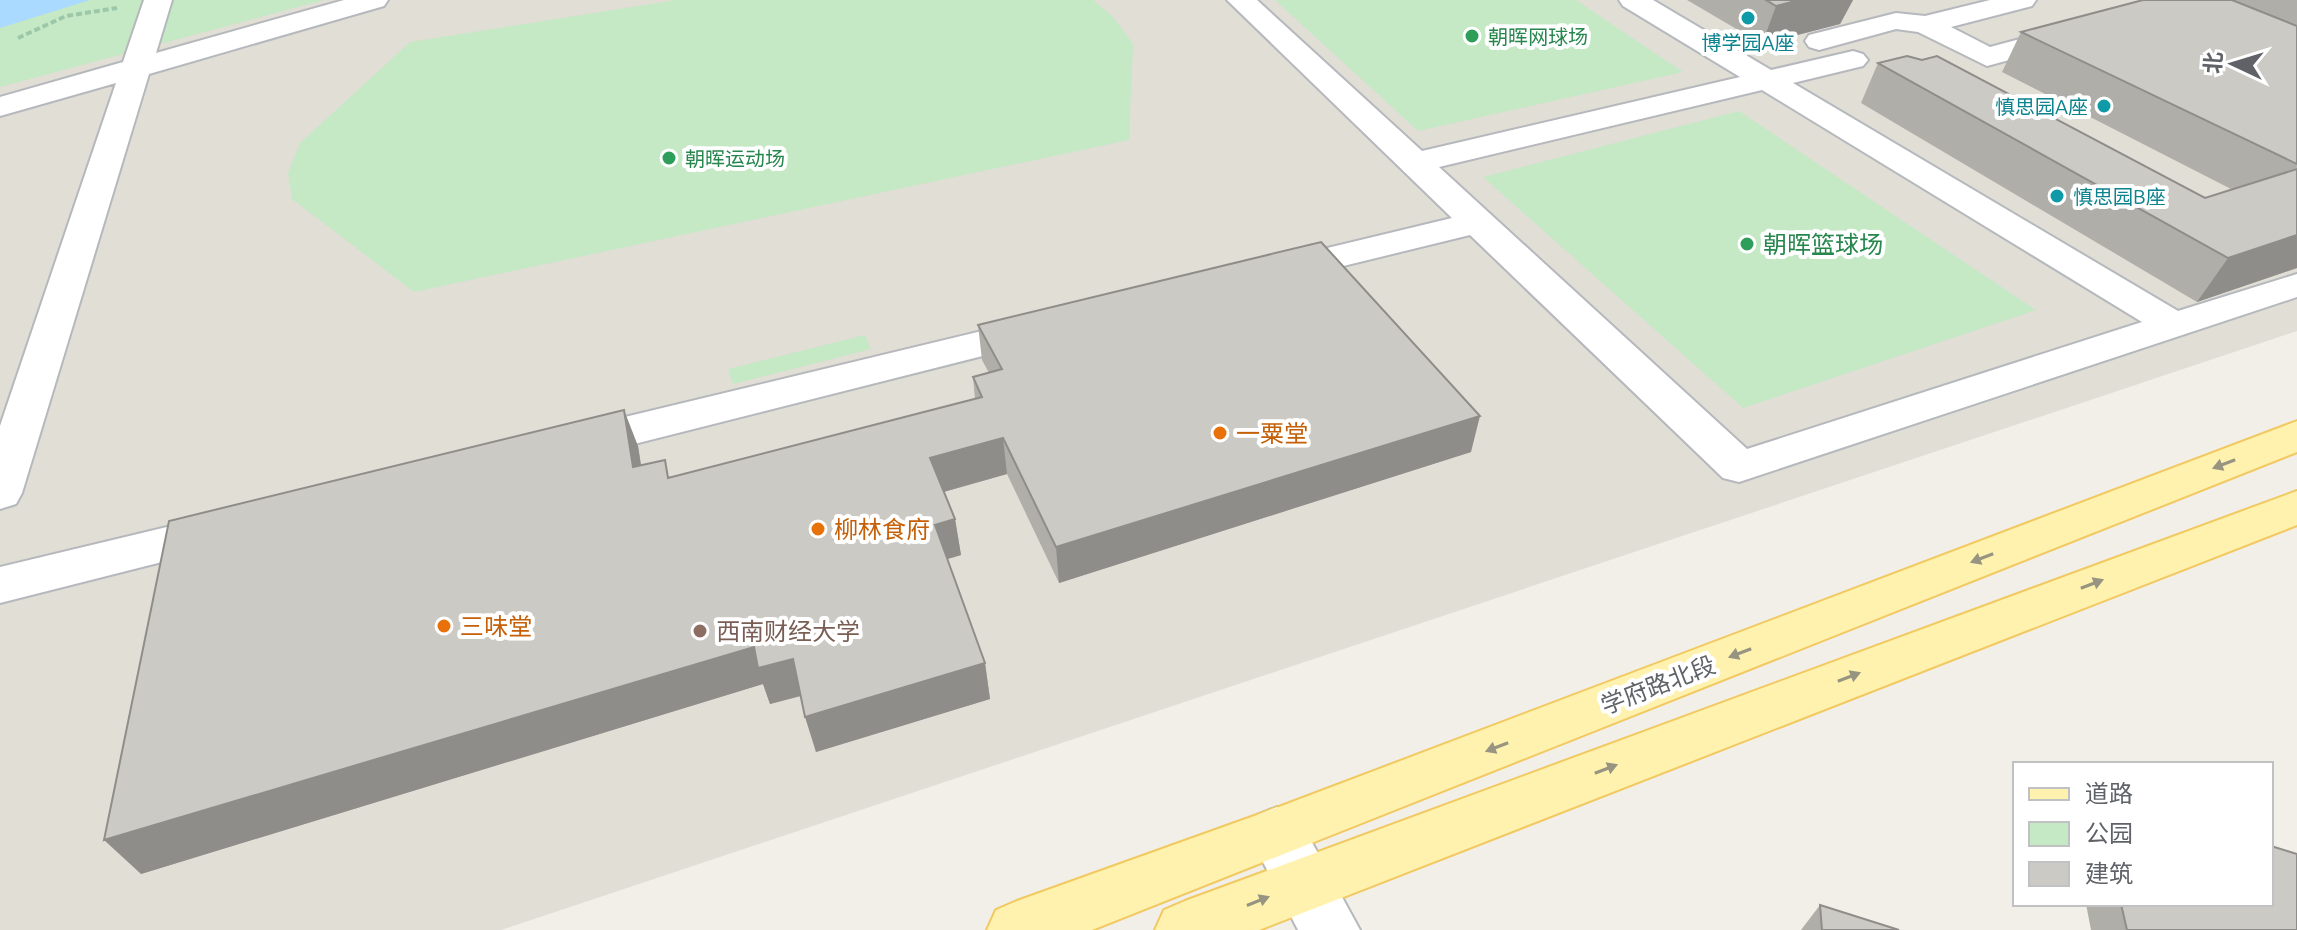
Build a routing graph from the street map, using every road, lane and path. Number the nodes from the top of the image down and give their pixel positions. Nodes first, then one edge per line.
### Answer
1 (374, 0) edge
2 (1241, 0) edge
3 (1633, 0) edge
4 (2022, 0) edge
5 (158, 1) edge
6 (1925, 25) junction
7 (2092, 28) edge
8 (18, 38) dead end
9 (1987, 57) junction
10 (135, 70) junction
11 (1955, 74) edge
12 (1766, 80) junction
13 (0, 107) edge
14 (1415, 163) junction
15 (1478, 222) junction
16 (1247, 279) edge
17 (2297, 285) edge
18 (1077, 320) edge
19 (2174, 325) junction
20 (2297, 436) edge
21 (539, 453) edge
22 (0, 493) edge
23 (2297, 507) edge
24 (262, 521) edge
25 (0, 585) edge
26 (1277, 833) junction
27 (1316, 907) edge
28 (1017, 930) edge
29 (1185, 930) edge

1 - 10 street
2 - 14 street
3 - 12 street
4 - 6 street
5 - 8 path
5 - 10 street
6 - 9 street
6 - 12 street
7 - 9 street
9 - 11 street
10 - 13 street
10 - 22 street
12 - 14 street
12 - 19 street
14 - 15 street
15 - 16 street
15 - 19 street
17 - 19 street
18 - 21 street
20 -> 26 main road, 学府路北段
27 -> 23 main road
24 - 25 street
26 - 27 street
26 - 28 main road, 学府路北段
29 -> 27 main road

